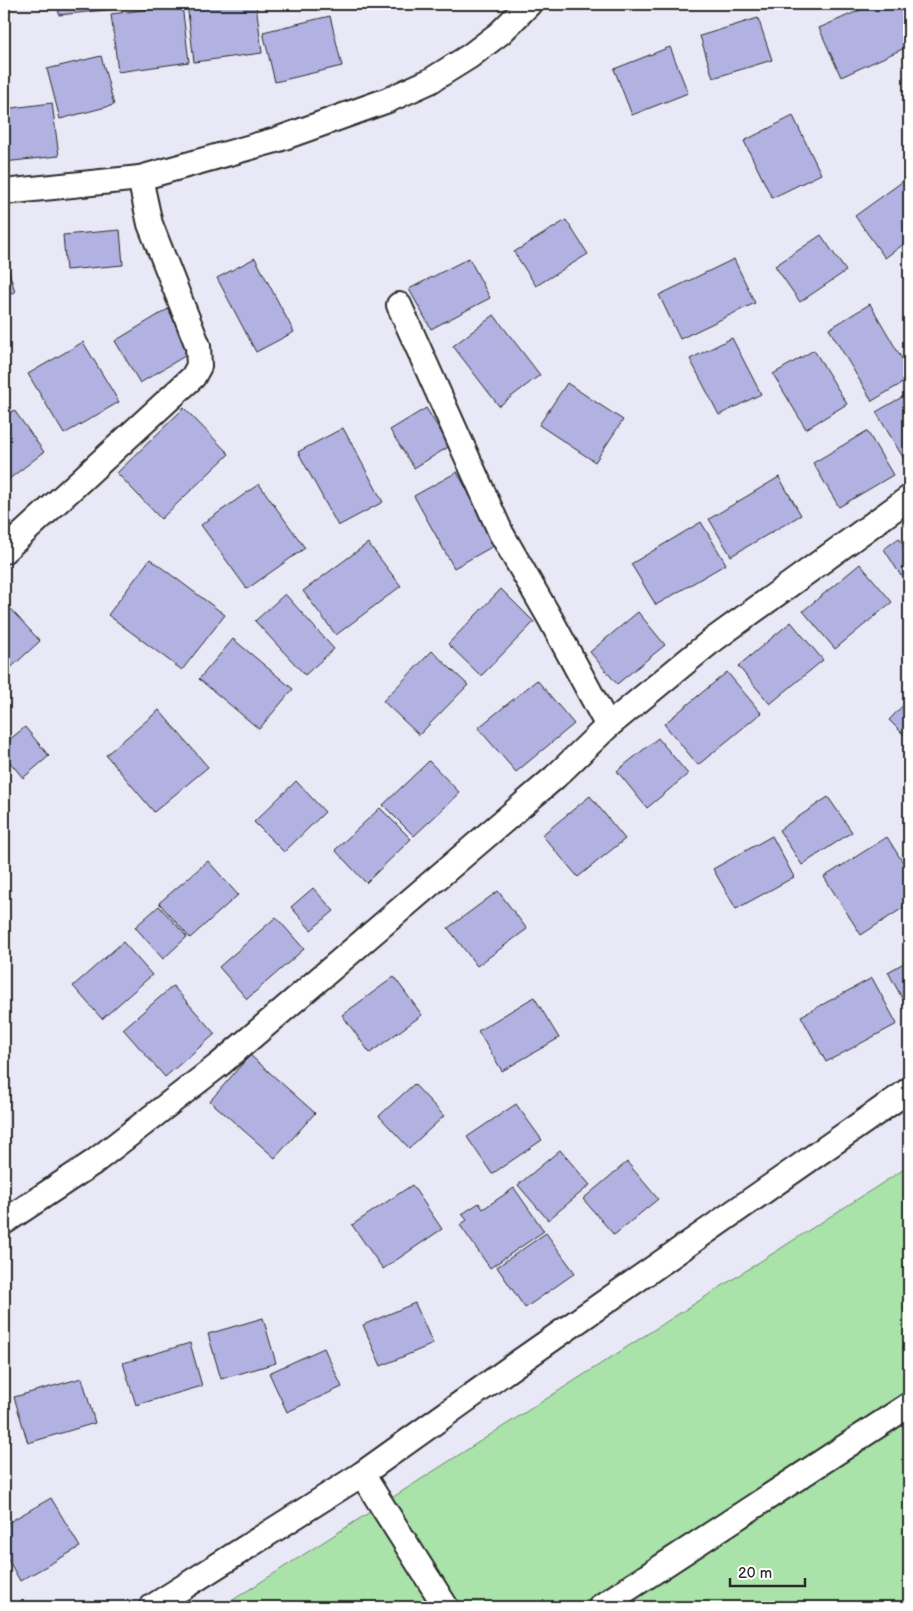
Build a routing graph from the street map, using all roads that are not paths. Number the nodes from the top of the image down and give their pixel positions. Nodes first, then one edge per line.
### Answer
1 (529, 4) edge
2 (140, 178) junction
3 (4, 192) edge
4 (399, 305) dead end
5 (909, 498) edge
6 (4, 551) edge
7 (608, 726) junction
8 (909, 1090) edge
9 (4, 1222) edge
10 (909, 1405) edge
11 (362, 1474) junction
12 (152, 1607) edge
13 (446, 1607) edge
14 (600, 1607) edge

1 - 2 street
2 - 3 street
2 - 6 street
4 - 7 street
5 - 7 street
7 - 9 street
8 - 11 street
10 - 14 street
11 - 12 street
11 - 13 street

